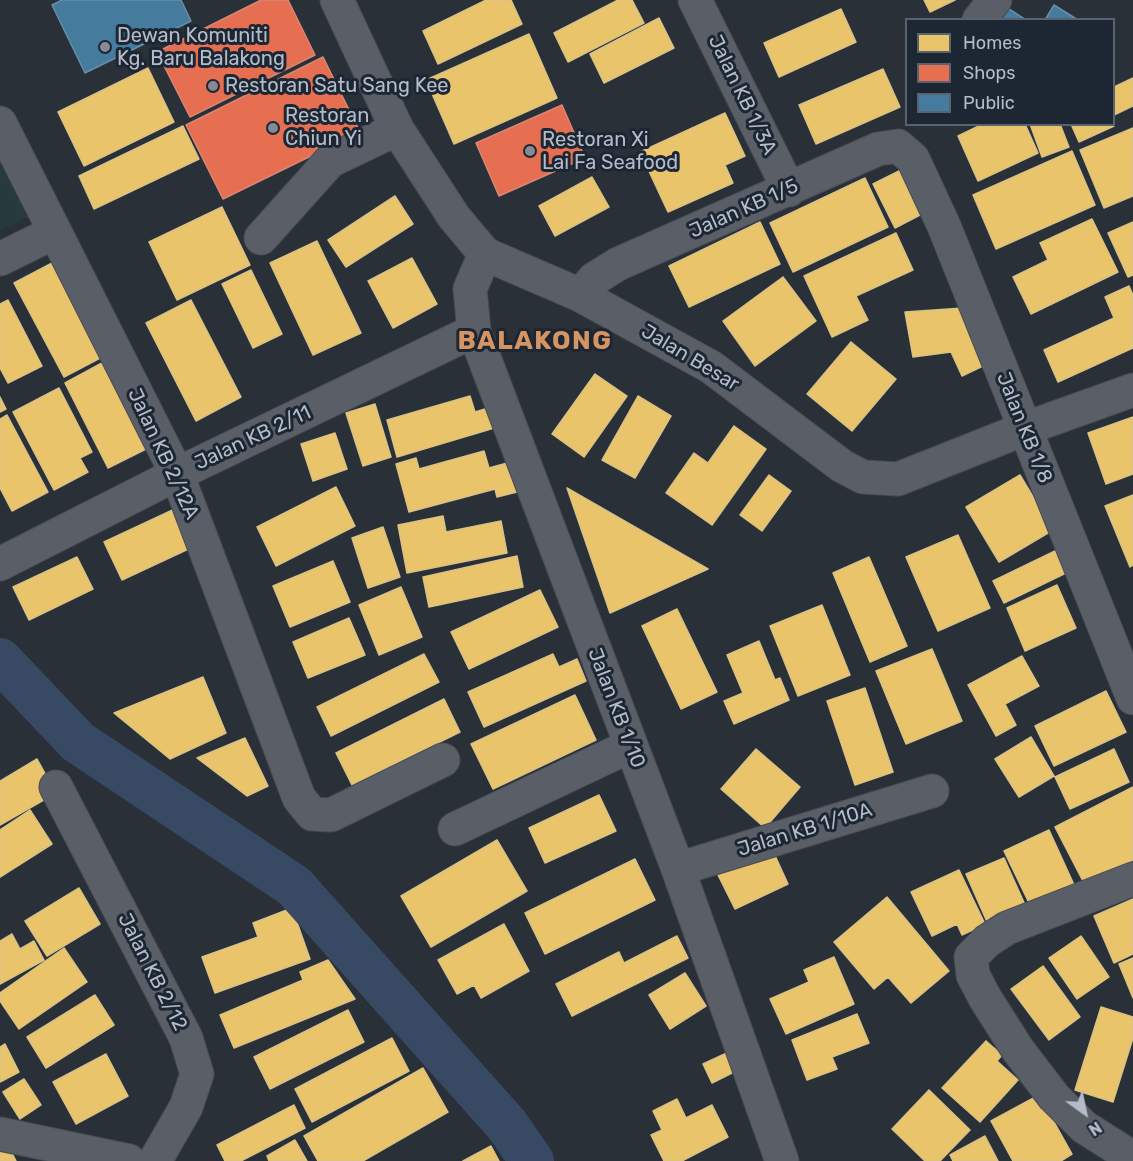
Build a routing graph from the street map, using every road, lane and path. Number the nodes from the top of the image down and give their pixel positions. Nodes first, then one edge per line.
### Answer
1 (337, 0) edge
2 (695, 0) edge
3 (995, 0) edge
4 (981, 18) edge
5 (0, 123) edge
6 (397, 129) junction
7 (906, 143) edge
8 (789, 190) junction
9 (55, 232) junction
10 (261, 238) dead end
11 (485, 254) junction
12 (0, 259) edge
13 (580, 295) junction
14 (474, 331) junction
15 (1133, 390) edge
16 (1024, 429) junction
17 (177, 474) junction
18 (0, 564) edge
19 (1133, 698) edge
20 (630, 746) junction
21 (443, 760) dead end
22 (56, 787) dead end
23 (932, 791) dead end
24 (455, 829) dead end
25 (678, 870) junction
26 (1133, 879) edge
27 (0, 1134) edge
28 (91, 1157) edge
29 (1133, 1158) edge
30 (129, 1161) edge
31 (155, 1161) edge
32 (782, 1161) edge

1 - 6 street, Jalan Besar
2 - 8 street, Jalan KB 1/3A
3 - 4 street
5 - 9 street, Jalan KB 2/12A
6 - 10 street
6 - 11 street, Jalan Besar
7 - 8 street, Jalan KB 1/5
7 - 16 street, Jalan KB 1/8
8 - 13 street, Jalan KB 1/5
9 - 12 street
9 - 17 street, Jalan KB 2/12A
11 - 13 street, Jalan Besar
11 - 14 street, Jalan KB 1/10
13 - 16 street, Jalan Besar
14 - 17 street, Jalan KB 2/11
14 - 20 street, Jalan KB 1/10
15 - 16 street, Jalan Besar
16 - 19 street, Jalan KB 1/8
17 - 18 street, Jalan KB 2/11
17 - 21 street, Jalan KB 2/12A
20 - 24 street
20 - 25 street, Jalan KB 1/10
22 - 31 street, Jalan KB 2/12
23 - 25 street, Jalan KB 1/10A
25 - 32 street, Jalan KB 1/10
26 - 29 street
27 - 28 street
28 - 30 street

